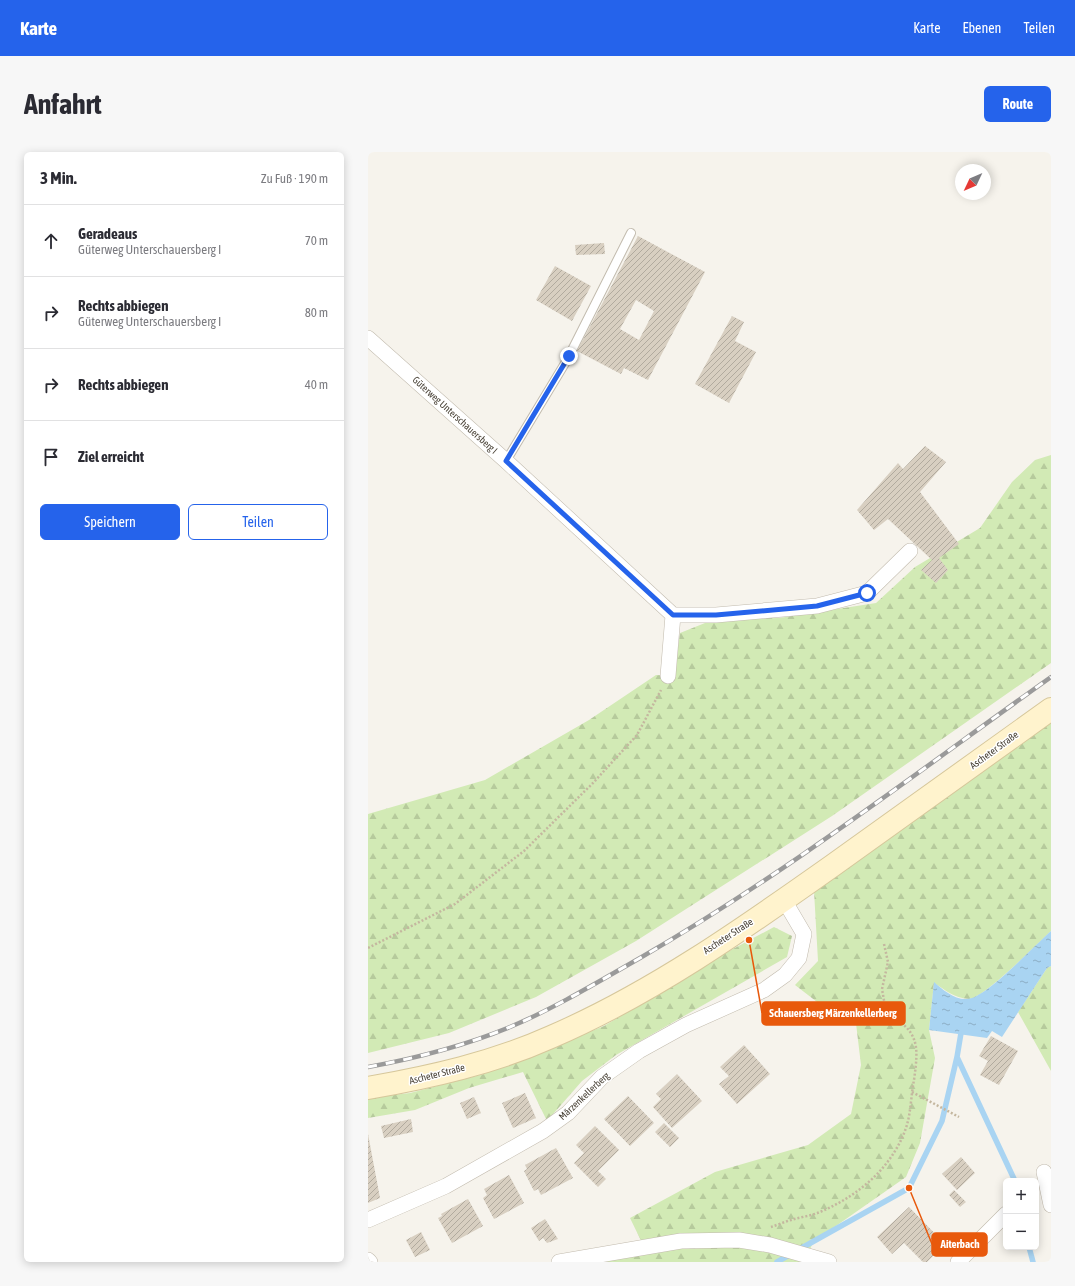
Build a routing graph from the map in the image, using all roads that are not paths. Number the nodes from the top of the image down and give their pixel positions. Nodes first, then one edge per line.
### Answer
1 (631, 233) dead end
2 (368, 338) edge
3 (506, 461) junction
4 (910, 551) dead end
5 (669, 611) junction
6 (668, 676) road end
7 (1051, 709) edge
8 (784, 900) junction
9 (368, 1088) edge
10 (1043, 1173) edge
11 (1051, 1205) edge
12 (1003, 1217) edge
13 (368, 1220) edge
14 (826, 1261) edge
15 (559, 1262) edge
16 (958, 1262) edge

1 - 3 lane
2 - 3 street, Güterweg Unterschauersberg I
3 - 5 street, Güterweg Unterschauersberg I
4 - 5 street
5 - 6 street
7 - 8 main road, Ascheter Straße
8 - 9 main road, Ascheter Straße
8 - 13 street, Märzenkellerberg
10 - 11 street
12 - 16 street
14 - 15 street

